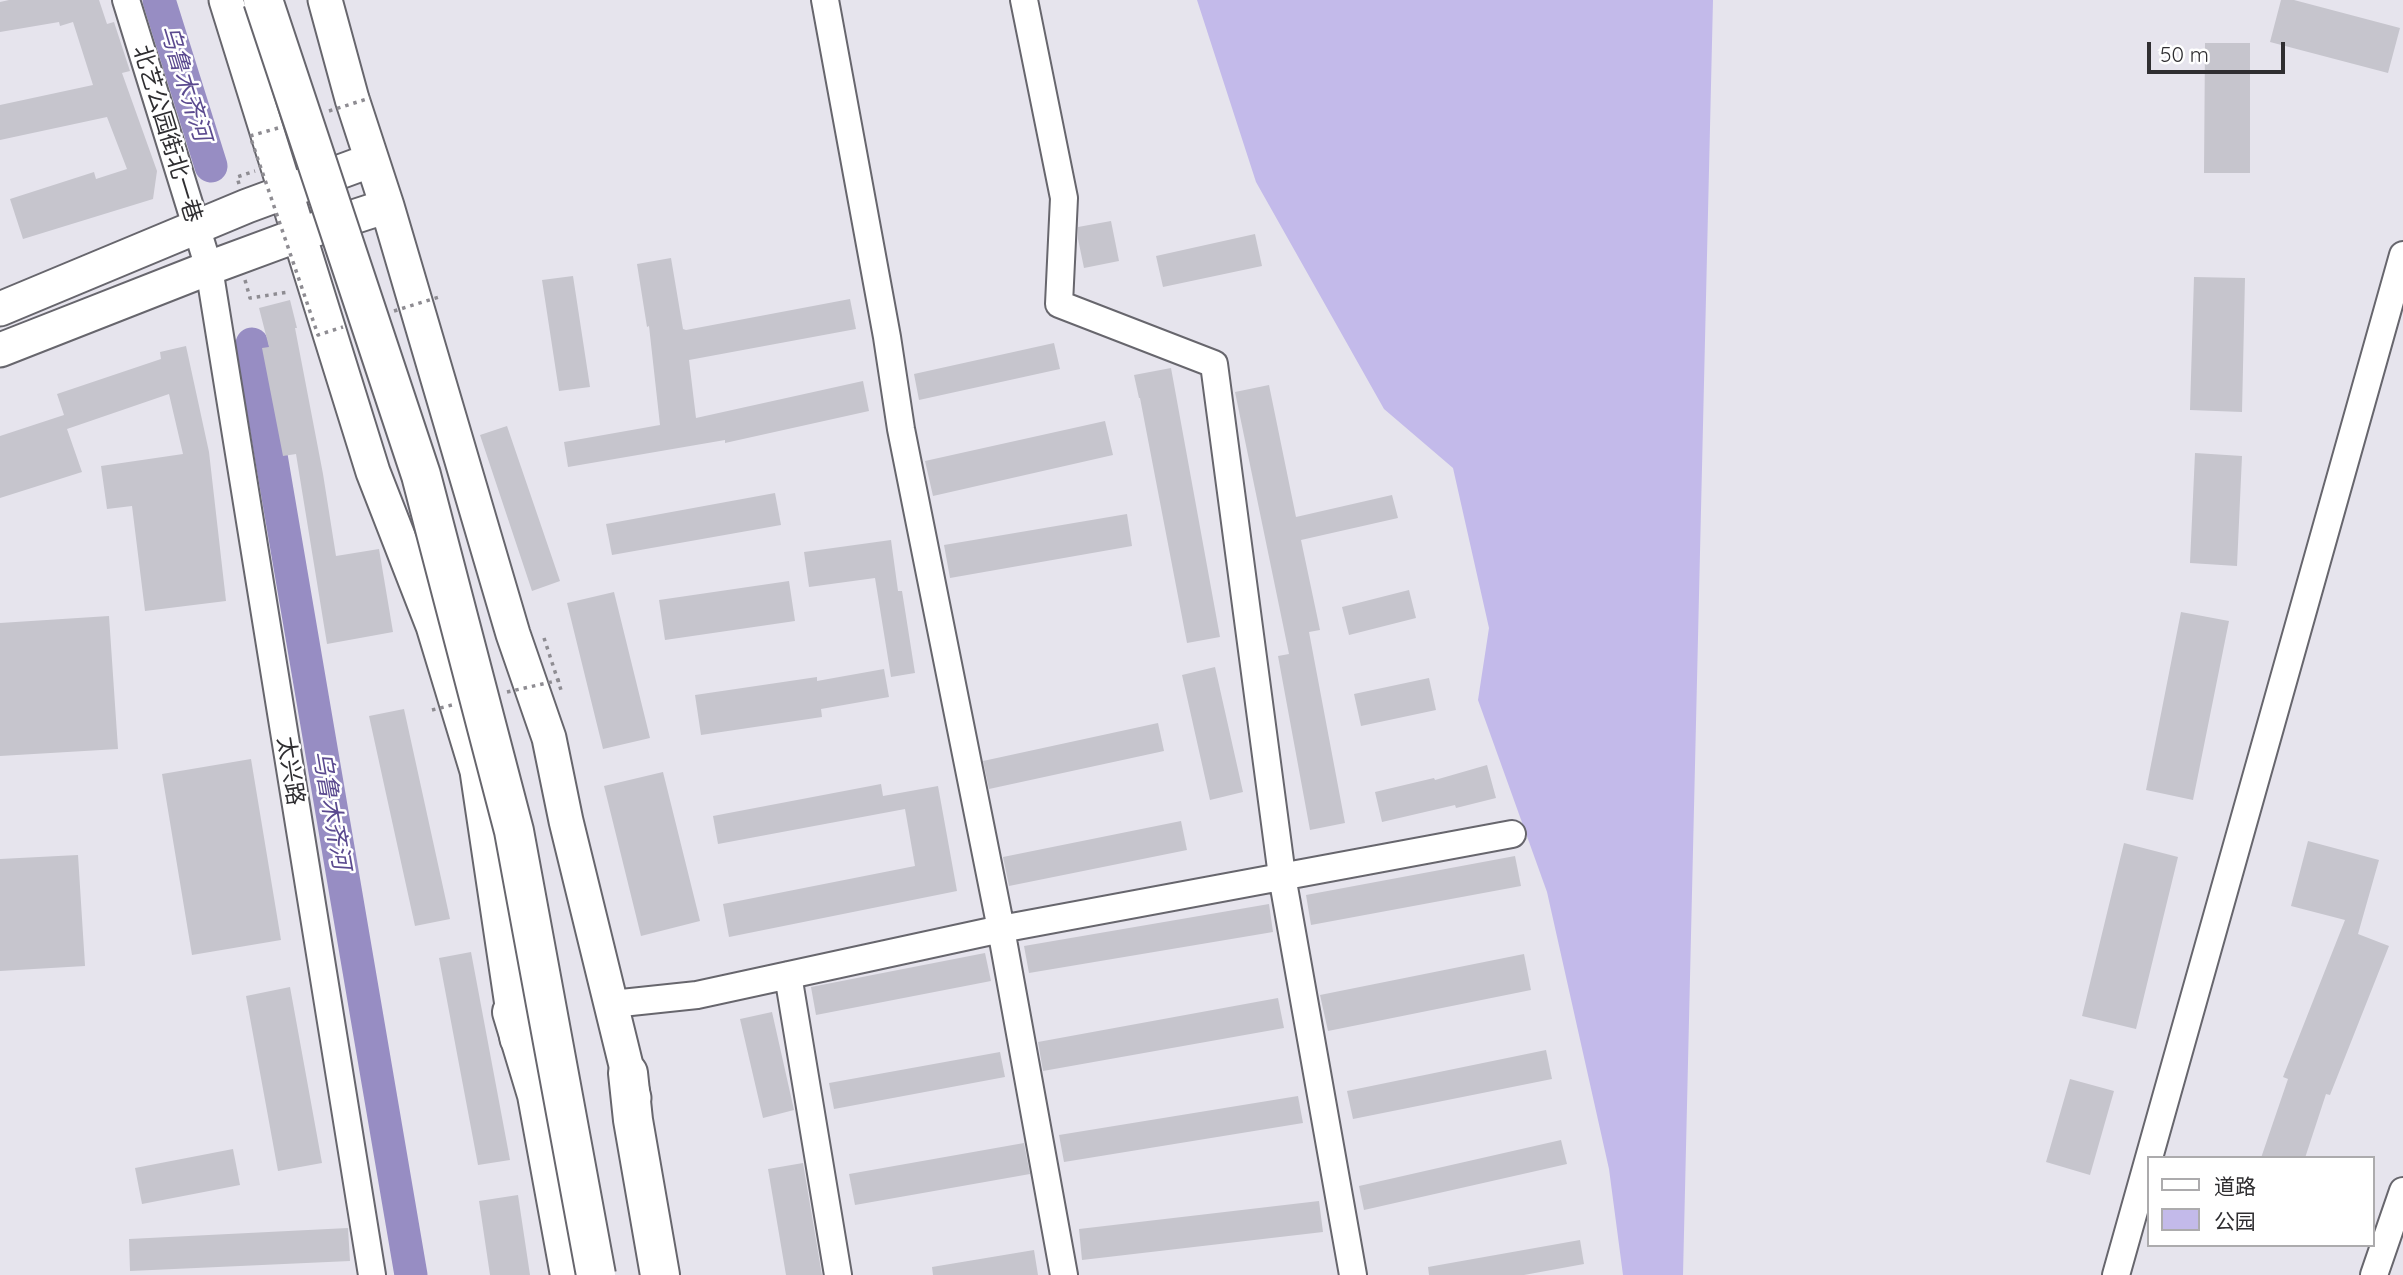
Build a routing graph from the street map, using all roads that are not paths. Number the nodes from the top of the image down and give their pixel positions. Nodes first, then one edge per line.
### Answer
1 (126, 0) edge
2 (226, 0) edge
3 (263, 0) edge
4 (290, 0) edge
5 (325, 0) edge
6 (825, 0) edge
7 (1024, 0) edge
8 (372, 160) junction
9 (285, 191) junction
10 (387, 206) junction
11 (197, 228) junction
12 (301, 234) junction
13 (2403, 255) edge
14 (209, 268) junction
15 (0, 309) edge
16 (0, 350) edge
17 (1512, 834) dead end
18 (1282, 876) junction
19 (1002, 929) junction
20 (788, 975) junction
21 (612, 1004) junction
22 (513, 1012) junction
23 (628, 1073) junction
24 (2149, 1156) edge
25 (2148, 1161) edge
26 (2403, 1191) edge
27 (372, 1275) edge
28 (551, 1275) edge
29 (570, 1275) edge
30 (596, 1275) edge
31 (620, 1275) edge
32 (660, 1275) edge
33 (669, 1275) edge
34 (838, 1275) edge
35 (1064, 1275) edge
36 (1353, 1275) edge
37 (2116, 1275) edge
38 (2374, 1275) edge

1 - 11 street, 北艺公园街北一巷
2 - 9 main road
3 - 30 highway, bridge
4 - 31 highway, bridge
5 - 8 main road
6 - 19 street
7 - 18 street
8 - 9 main road
8 - 10 main road
9 - 11 main road
9 - 12 main road
10 - 12 main road
10 - 21 main road
11 - 14 street, 北艺公园街北一巷
11 - 15 main road
12 - 14 main road
12 - 22 main road
13 - 24 street
14 - 16 main road
14 - 27 street, 太兴路
17 - 18 street
18 - 19 street
18 - 36 street
19 - 20 street
19 - 35 street
20 - 21 street
20 - 34 street
21 - 23 main road
22 - 28 main road
22 - 29 highway
23 - 32 highway
23 - 33 main road
25 - 37 street
26 - 38 street

